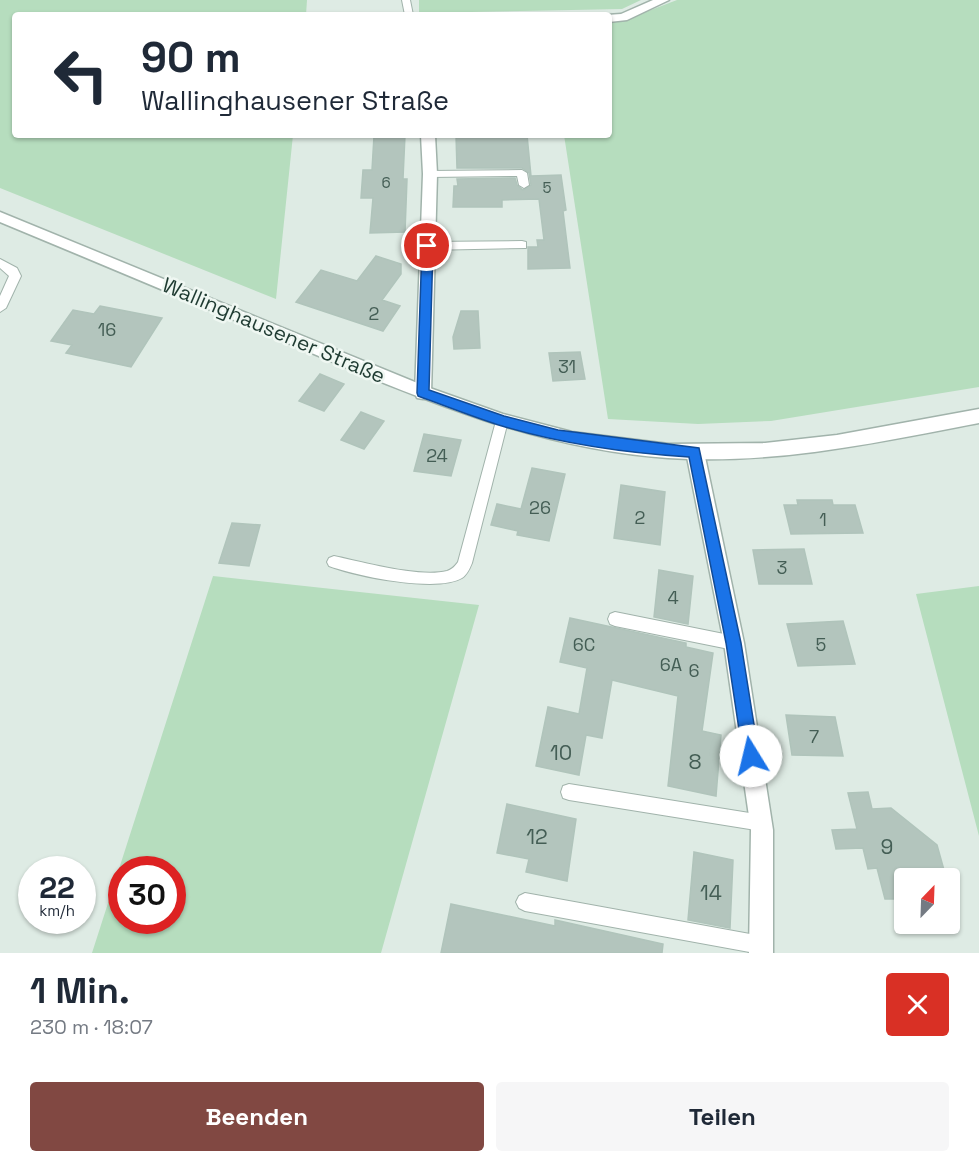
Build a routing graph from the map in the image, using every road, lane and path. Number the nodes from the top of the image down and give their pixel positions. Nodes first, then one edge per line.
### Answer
1 (663, 0) edge
2 (612, 18) edge
3 (428, 138) edge
4 (429, 174) junction
5 (524, 185) dead end
6 (0, 217) edge
7 (522, 245) dead end
8 (427, 246) junction
9 (0, 263) edge
10 (0, 308) edge
11 (423, 393) junction
12 (979, 416) edge
13 (502, 421) junction
14 (695, 452) junction
15 (334, 562) dead end
16 (615, 619) dead end
17 (734, 643) junction
18 (569, 792) dead end
19 (762, 823) junction
20 (525, 902) dead end
21 (761, 949) edge

1 - 2 street
3 - 4 street
4 - 5 lane
4 - 8 street
6 - 11 street, Wallinghausener Straße
7 - 8 lane
8 - 11 street
9 - 10 lane
11 - 13 street, Wallinghausener Straße
12 - 14 street, Wallinghausener Straße
13 - 14 street, Wallinghausener Straße
13 - 15 lane
14 - 17 street
16 - 17 lane
17 - 19 street
18 - 19 lane
19 - 21 street
20 - 21 lane

